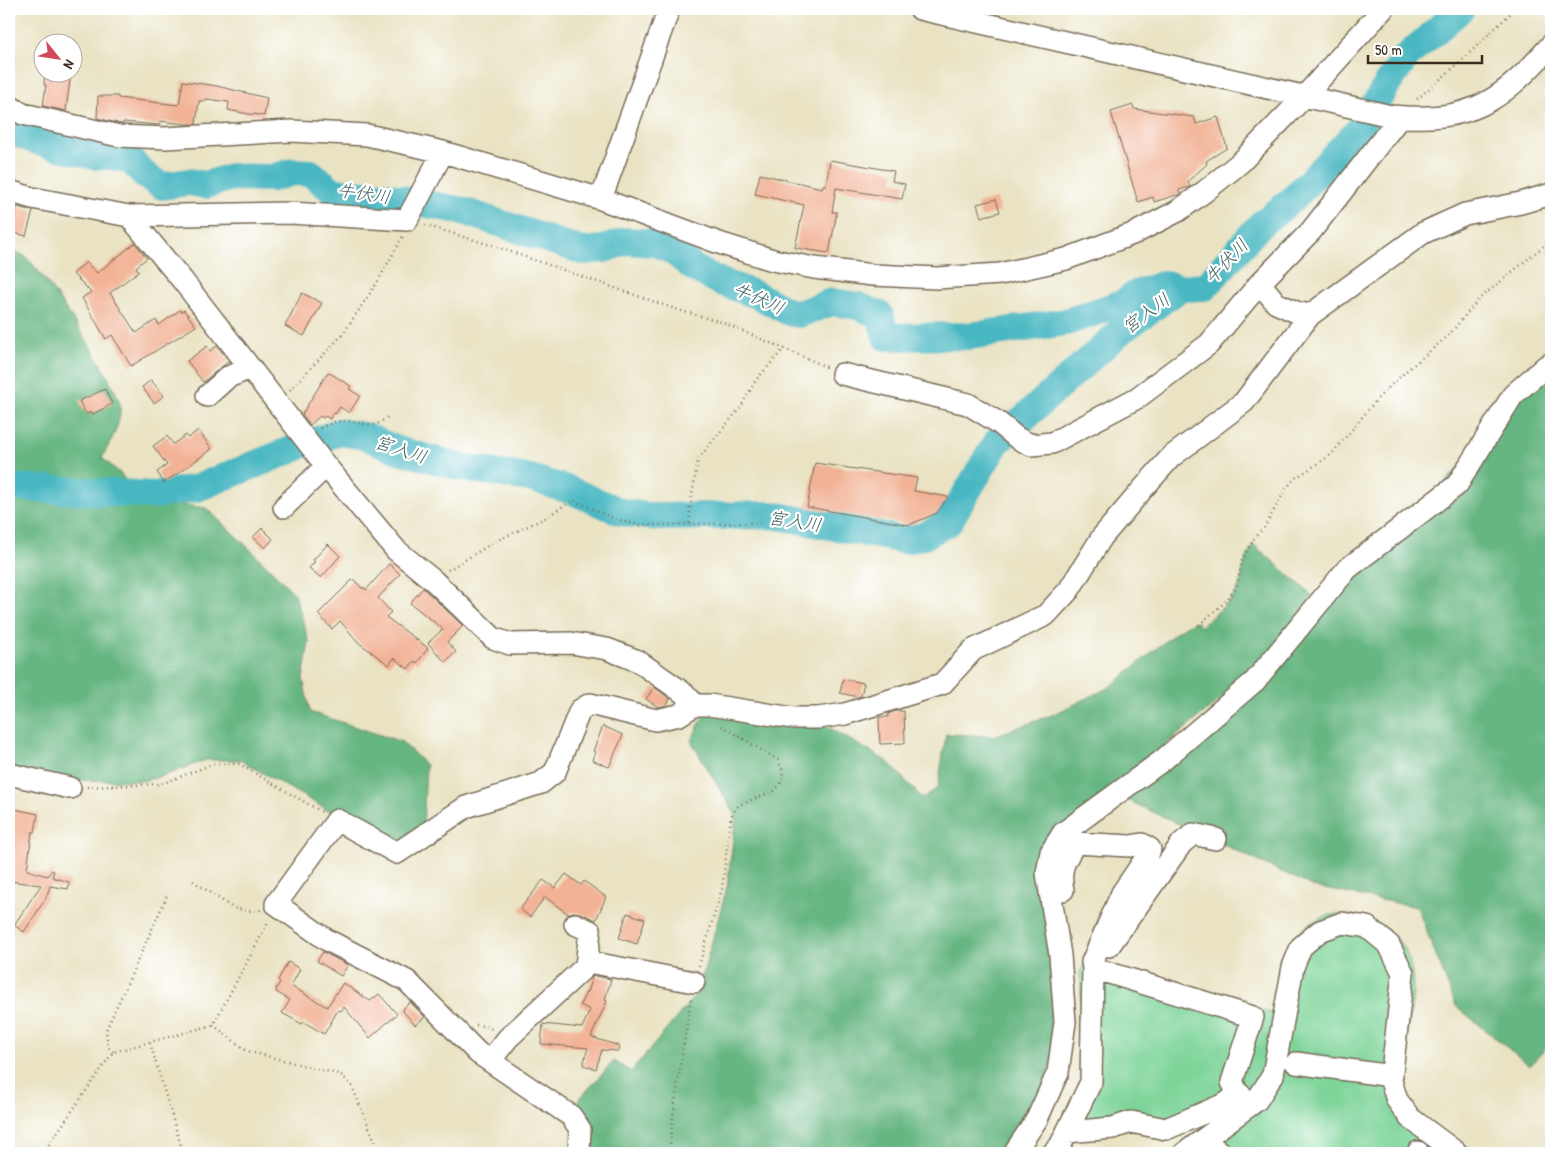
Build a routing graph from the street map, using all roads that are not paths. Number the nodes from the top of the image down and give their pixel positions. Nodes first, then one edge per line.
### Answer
1 (669, 9) edge
2 (920, 9) edge
3 (1383, 9) edge
4 (1551, 45) edge
5 (1310, 98) junction
6 (9, 106) edge
7 (1395, 117) junction
8 (443, 152) junction
9 (9, 191) edge
10 (1551, 194) edge
11 (601, 199) junction
12 (129, 216) junction
13 (1260, 283) junction
14 (1310, 315) junction
15 (1551, 364) edge
16 (251, 368) junction
17 (842, 374) road end
18 (207, 396) dead end
19 (326, 466) junction
20 (284, 507) dead end
21 (695, 705) junction
22 (9, 774) edge
23 (70, 788) road end
24 (1216, 839) dead end
25 (575, 924) dead end
26 (1073, 951) dead end
27 (586, 966) junction
28 (1093, 968) junction
29 (694, 982) road end
30 (490, 1061) junction
31 (1296, 1063) dead end
32 (1392, 1076) junction
33 (1245, 1099) junction
34 (1067, 1132) junction
35 (1202, 1140) junction
36 (579, 1153) edge
37 (1014, 1153) edge
38 (1053, 1153) edge
39 (1185, 1153) edge
40 (1221, 1153) edge
41 (1457, 1153) edge

1 - 11 street
2 - 5 street
3 - 5 street
4 - 7 street
5 - 7 street
5 - 11 street
6 - 8 street
7 - 13 street
8 - 11 street
8 - 12 street
9 - 12 street
10 - 14 street
12 - 16 street
13 - 14 street
13 - 17 street
14 - 21 street
15 - 37 street
16 - 18 street
16 - 19 street
19 - 20 street
19 - 21 street
21 - 30 street
22 - 23 street
24 - 28 street
25 - 27 street
26 - 28 street
27 - 29 street
27 - 30 street
28 - 33 street
28 - 34 street
30 - 36 street
31 - 32 street
32 - 33 street
32 - 41 street
33 - 34 street
33 - 35 street
34 - 38 street
35 - 39 street
35 - 40 street

